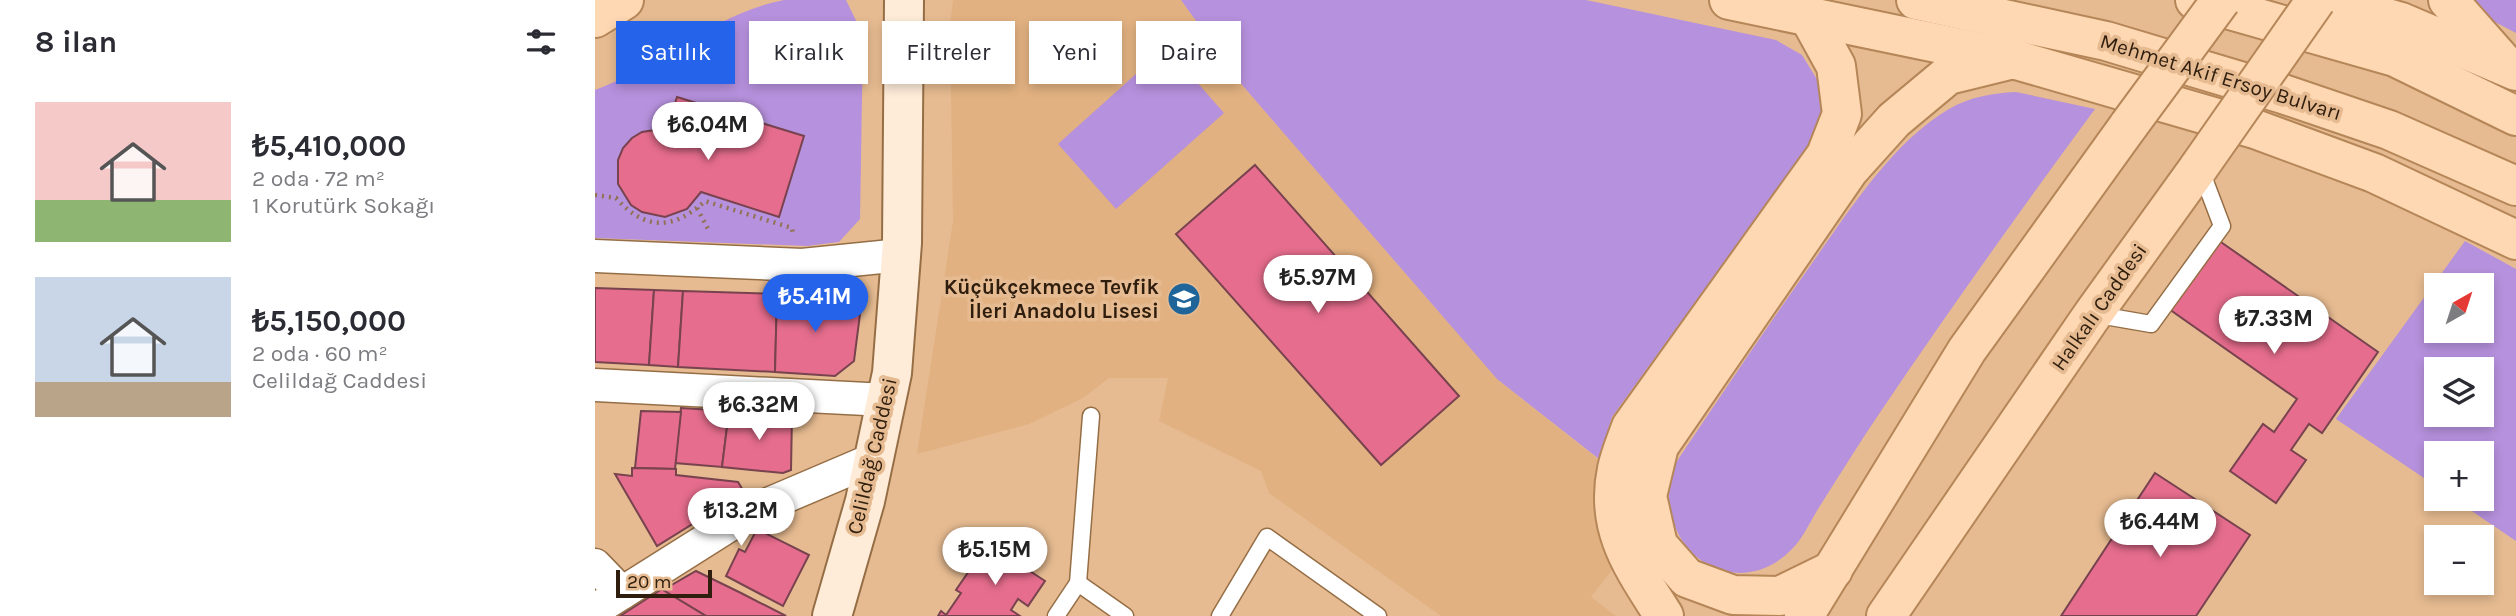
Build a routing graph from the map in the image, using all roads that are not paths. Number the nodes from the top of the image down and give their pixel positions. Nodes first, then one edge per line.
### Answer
1 (624, 0) edge
2 (904, 0) edge
3 (1728, 0) edge
4 (1916, 0) edge
5 (2196, 0) edge
6 (2221, 0) edge
7 (2316, 0) edge
8 (2324, 0) edge
9 (2448, 0) edge
10 (1809, 17) junction
11 (595, 18) edge
12 (2013, 59) junction
13 (2511, 69) edge
14 (2516, 116) edge
15 (2199, 167) junction
16 (2516, 187) edge
17 (2516, 240) edge
18 (901, 255) junction
19 (595, 256) edge
20 (2093, 314) junction
21 (595, 385) edge
22 (887, 400) junction
23 (1091, 416) dead end
24 (874, 459) junction
25 (595, 565) edge
26 (1833, 570) junction
27 (1078, 583) junction
28 (622, 593) junction
29 (595, 610) edge
30 (832, 616) edge
31 (1056, 616) edge
32 (1125, 616) edge
33 (1220, 616) edge
34 (1378, 616) edge
35 (1664, 616) edge
36 (1804, 616) edge
37 (1886, 616) edge

1 - 11 main road
2 - 18 street, Celildağ Caddesi
3 - 10 main road
4 - 16 main road, Mehmet Akif Ersoy Bulvarı
5 - 14 main road
6 - 26 main road, bridge
7 - 15 main road, Halkalı Caddesi, bridge
8 - 13 main road
9 - 13 main road
10 - 12 main road
10 - 35 main road
12 - 17 main road
12 - 26 main road
15 - 20 main road, Halkalı Caddesi
15 - 20 lane
18 - 19 street
18 - 22 street, Celildağ Caddesi
20 - 37 main road, Halkalı Caddesi
21 - 22 street
22 - 24 street, Celildağ Caddesi
23 - 27 lane
24 - 28 street
24 - 30 street, Celildağ Caddesi
25 - 28 street
26 - 36 main road
27 - 31 lane
27 - 32 lane
28 - 29 street
33 - 34 lane

